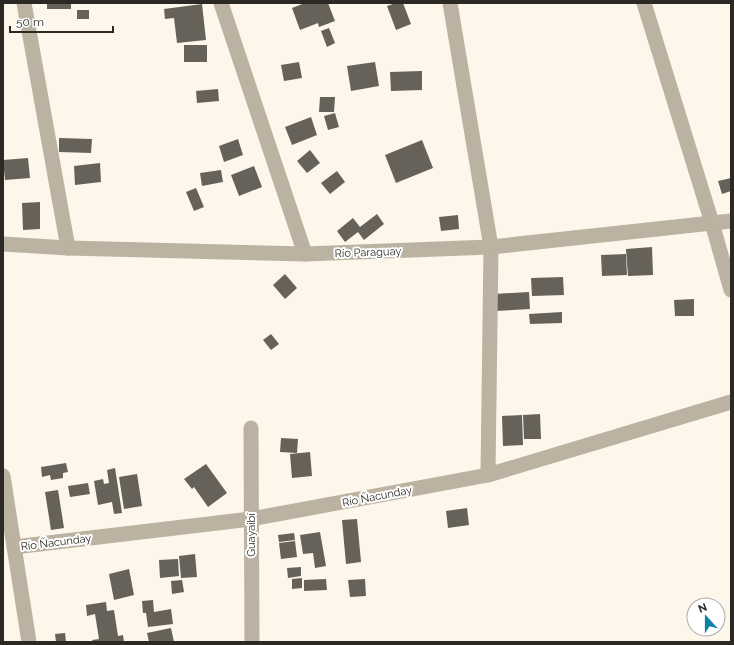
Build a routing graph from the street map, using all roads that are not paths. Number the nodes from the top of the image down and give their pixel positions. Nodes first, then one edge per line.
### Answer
1 (24, 3) edge
2 (221, 3) edge
3 (450, 3) edge
4 (644, 3) edge
5 (731, 220) edge
6 (712, 223) junction
7 (3, 244) edge
8 (491, 247) junction
9 (68, 248) junction
10 (305, 254) junction
11 (731, 290) edge
12 (731, 402) edge
13 (251, 428) dead end
14 (488, 475) junction
15 (3, 476) edge
16 (251, 519) junction
17 (14, 547) junction
18 (29, 642) edge
19 (252, 642) edge

1 - 9 street
2 - 10 street
3 - 8 street
4 - 6 street
5 - 6 street, Río Paraguay
6 - 8 street, Río Paraguay
6 - 11 street
7 - 9 street, Río Paraguay
8 - 10 street, Río Paraguay
8 - 14 street
9 - 10 street, Río Paraguay
12 - 14 street, Río Ñacunday
13 - 16 street, Guayaibí
14 - 16 street, Río Ñacunday
15 - 17 street
16 - 17 street, Río Ñacunday
16 - 19 street, Guayaibí
17 - 18 street

